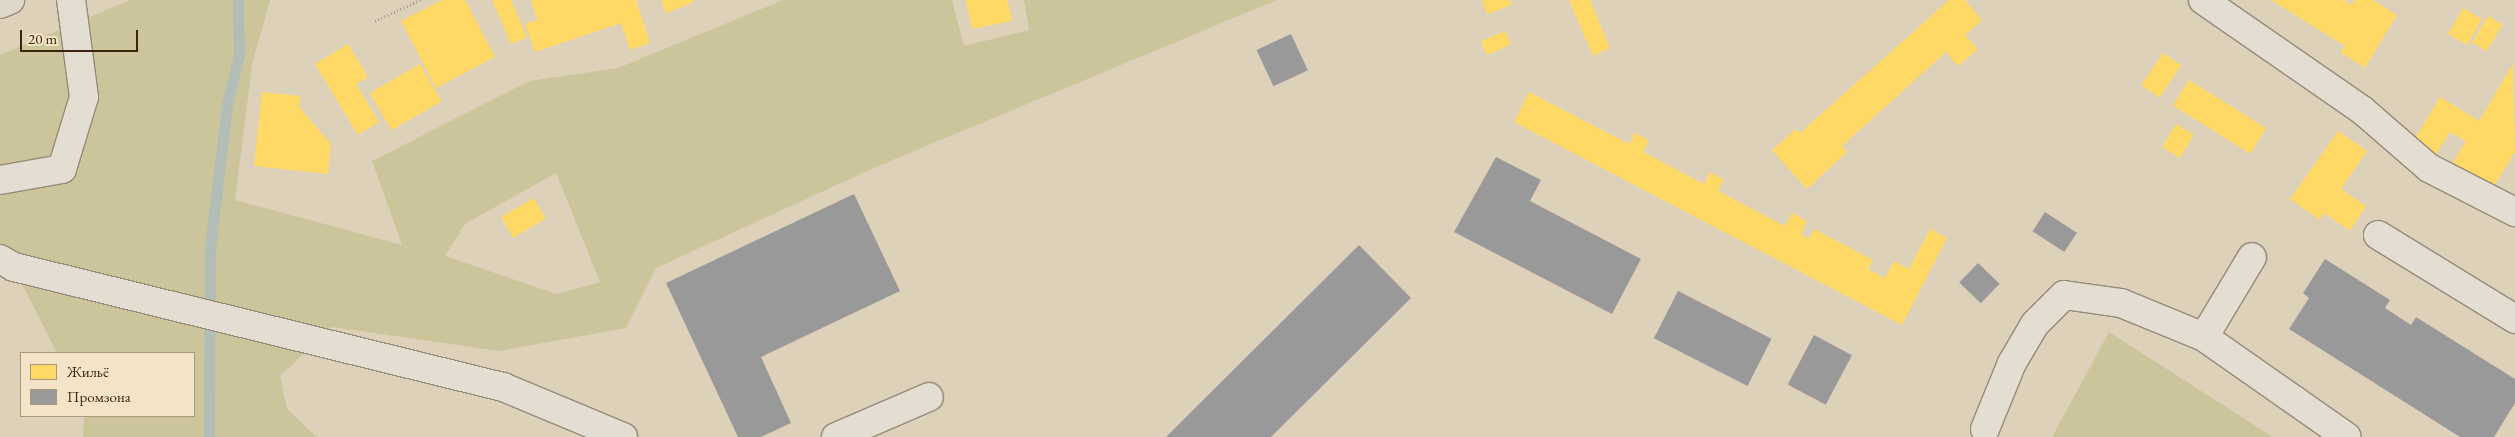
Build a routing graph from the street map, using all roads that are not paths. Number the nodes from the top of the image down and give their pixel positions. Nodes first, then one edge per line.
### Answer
1 (10, 0) edge
2 (71, 0) edge
3 (2203, 0) edge
4 (0, 4) edge
5 (0, 180) edge
6 (2515, 212) edge
7 (2378, 235) dead end
8 (2252, 257) dead end
9 (0, 259) edge
10 (2515, 319) edge
11 (2204, 337) junction
12 (929, 396) dead end
13 (1985, 429) dead end
14 (623, 437) edge
15 (836, 437) edge
16 (2347, 437) edge

1 - 4 main road
2 - 5 lane
3 - 6 lane
7 - 10 lane
8 - 11 lane
9 - 14 lane
11 - 13 lane
11 - 16 lane
12 - 15 lane

